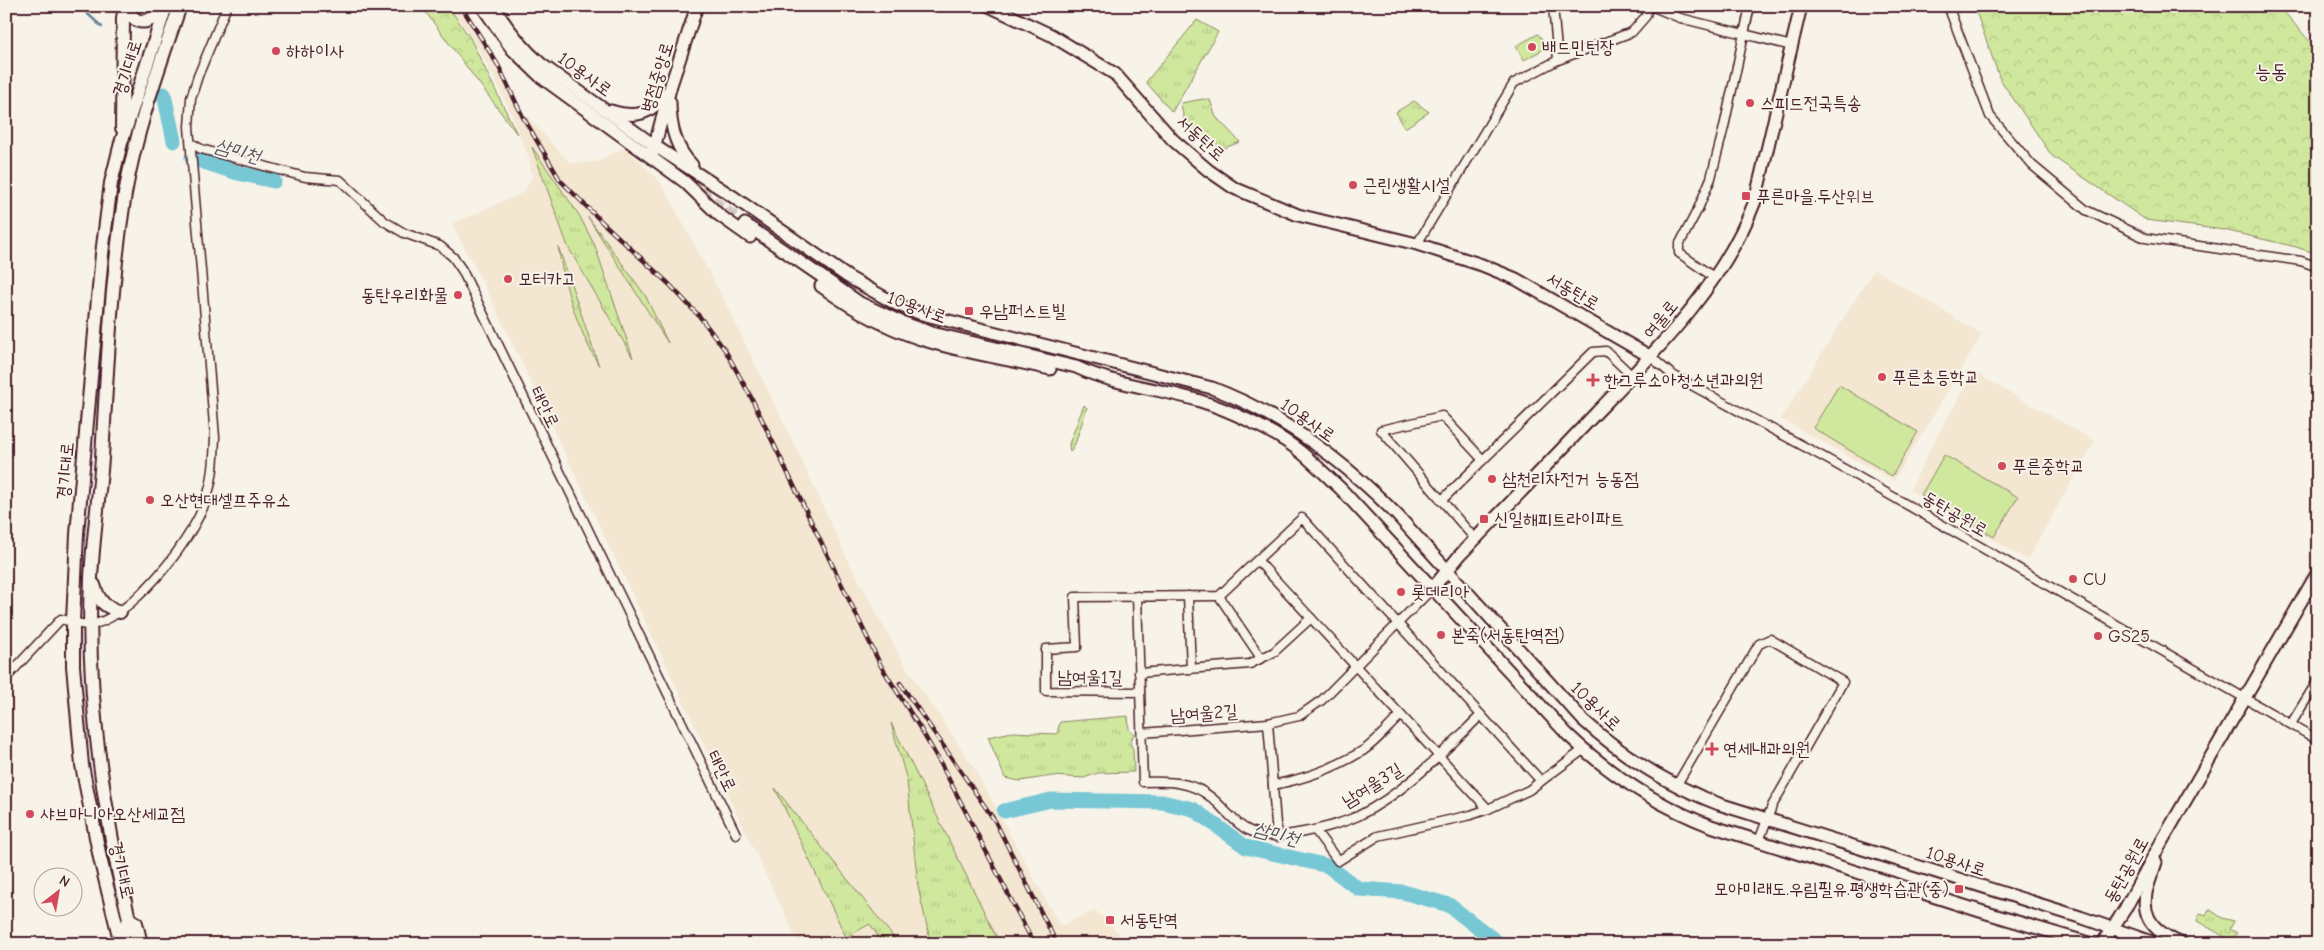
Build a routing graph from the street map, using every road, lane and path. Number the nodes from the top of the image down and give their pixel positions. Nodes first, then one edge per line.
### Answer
1 (126, 6) edge
2 (180, 6) edge
3 (227, 6) edge
4 (482, 6) edge
5 (493, 6) edge
6 (697, 6) edge
7 (989, 6) edge
8 (1553, 6) edge
9 (1649, 6) edge
10 (1750, 6) edge
11 (1801, 6) edge
12 (1948, 6) edge
13 (166, 8) edge
14 (1745, 34) junction
15 (1792, 46) junction
16 (1558, 60) junction
17 (671, 85) junction
18 (589, 99) junction
19 (121, 142) junction
20 (192, 144) junction
21 (655, 146) junction
22 (651, 158) junction
23 (708, 180) junction
24 (732, 196) junction
25 (718, 215) junction
26 (1417, 244) junction
27 (2318, 267) edge
28 (1715, 278) junction
29 (1651, 356) junction
30 (1098, 360) junction
31 (1094, 375) junction
32 (1632, 376) junction
33 (1483, 460) junction
34 (1441, 502) junction
35 (1475, 539) junction
36 (1258, 561) junction
37 (1447, 571) junction
38 (2318, 572) edge
39 (91, 578) junction
40 (1432, 589) junction
41 (1137, 596) junction
42 (1188, 596) junction
43 (1219, 596) junction
44 (120, 612) junction
45 (1311, 618) junction
46 (73, 621) junction
47 (1398, 624) junction
48 (91, 625) junction
49 (1261, 658) junction
50 (1356, 666) junction
51 (1191, 669) junction
52 (1139, 673) junction
53 (6, 678) edge
54 (2318, 680) edge
55 (1140, 692) junction
56 (2314, 693) edge
57 (2244, 698) junction
58 (1401, 715) junction
59 (1481, 715) junction
60 (1268, 724) junction
61 (2291, 724) junction
62 (1142, 733) junction
63 (2318, 740) edge
64 (1583, 750) junction
65 (1438, 756) junction
66 (1541, 781) junction
67 (1273, 785) junction
68 (1676, 786) junction
69 (1488, 809) junction
70 (1767, 820) junction
71 (1315, 830) junction
72 (736, 834) dead end
73 (1277, 837) junction
74 (1759, 841) junction
75 (2162, 841) junction
76 (113, 908) junction
77 (130, 919) junction
78 (2112, 928) junction
79 (115, 944) edge
80 (121, 944) edge
81 (131, 944) edge
82 (141, 944) edge
83 (2092, 944) edge
84 (2102, 944) edge
85 (2157, 944) edge
86 (2182, 944) edge

1 - 13 main road
1 - 19 main road
2 - 39 main road, 경기대로
3 - 20 street
4 - 22 street, 10용사로
5 - 18 street, 10용사로
6 - 17 street, 병점중앙로
7 - 26 street, 서동탄로
8 - 16 street
9 - 14 street
9 - 16 street
10 - 14 street
11 - 15 street, 여울로
12 - 27 street
13 - 19 main road, 경기대로
14 - 15 street
14 - 28 street
15 - 28 street, 여울로
16 - 26 street
17 - 18 street
17 - 21 street, 병점중앙로
17 - 23 street
18 - 21 street, 10용사로
19 - 46 main road, 경기대로
20 - 44 street
20 - 72 street, 태안로
21 - 22 street, 병점중앙로
21 - 23 street, 10용사로
22 - 25 street, 10용사로
23 - 24 street, 10용사로
24 - 25 street
24 - 30 street, 10용사로
25 - 31 street, 10용사로
26 - 29 street, 서동탄로
28 - 29 street, 여울로
29 - 32 street, 여울로
29 - 57 street, 동탄공원로
30 - 31 street, 10용사로
30 - 37 street, 10용사로
31 - 40 street, 10용사로
32 - 33 street
32 - 35 street, 여울로
33 - 34 street
33 - 34 street
34 - 35 street
35 - 37 street, 여울로
36 - 43 street
36 - 45 street
36 - 47 street
37 - 40 street, 여울로
37 - 68 street, 10용사로
38 - 57 street, 동탄공원로
39 - 44 main road
39 - 48 main road, 경기대로
40 - 47 street, 남여울2길
40 - 64 street, 10용사로
41 - 42 street, 남여울1길
41 - 52 street, 남여울1길
41 - 55 street, 남여울1길
42 - 43 street, 남여울1길
42 - 51 street
43 - 49 street
44 - 48 street
45 - 49 street, 남여울1길
45 - 50 street
46 - 48 street
46 - 53 street
46 - 76 main road, 경기대로
47 - 50 street, 남여울2길
47 - 59 street
48 - 77 main road, 경기대로
49 - 51 street, 남여울1길
50 - 58 street
50 - 60 street, 남여울2길
51 - 52 street, 남여울1길
52 - 55 street, 남여울1길
54 - 56 street
55 - 62 street, 남여울1길
56 - 61 street
57 - 61 street
57 - 75 street, 동탄공원로
58 - 65 street
58 - 67 street, 남여울3길
59 - 65 street, 남여울3길
59 - 66 street
60 - 62 street, 남여울2길
60 - 67 street
61 - 63 street
62 - 73 street, 남여울3길
64 - 66 street
64 - 74 street, 10용사로
65 - 69 street
65 - 71 street, 남여울3길
66 - 69 street
67 - 73 street
68 - 70 street, 10용사로
68 - 70 street
69 - 71 street
70 - 74 street
70 - 78 street, 10용사로
71 - 73 street, 남여울3길
74 - 83 street, 10용사로
75 - 78 street, 동탄공원로
75 - 86 street
76 - 79 main road
76 - 80 main road, 경기대로
77 - 81 main road, 경기대로
77 - 82 main road
78 - 84 street, 동탄공원로
78 - 85 street, 10용사로

